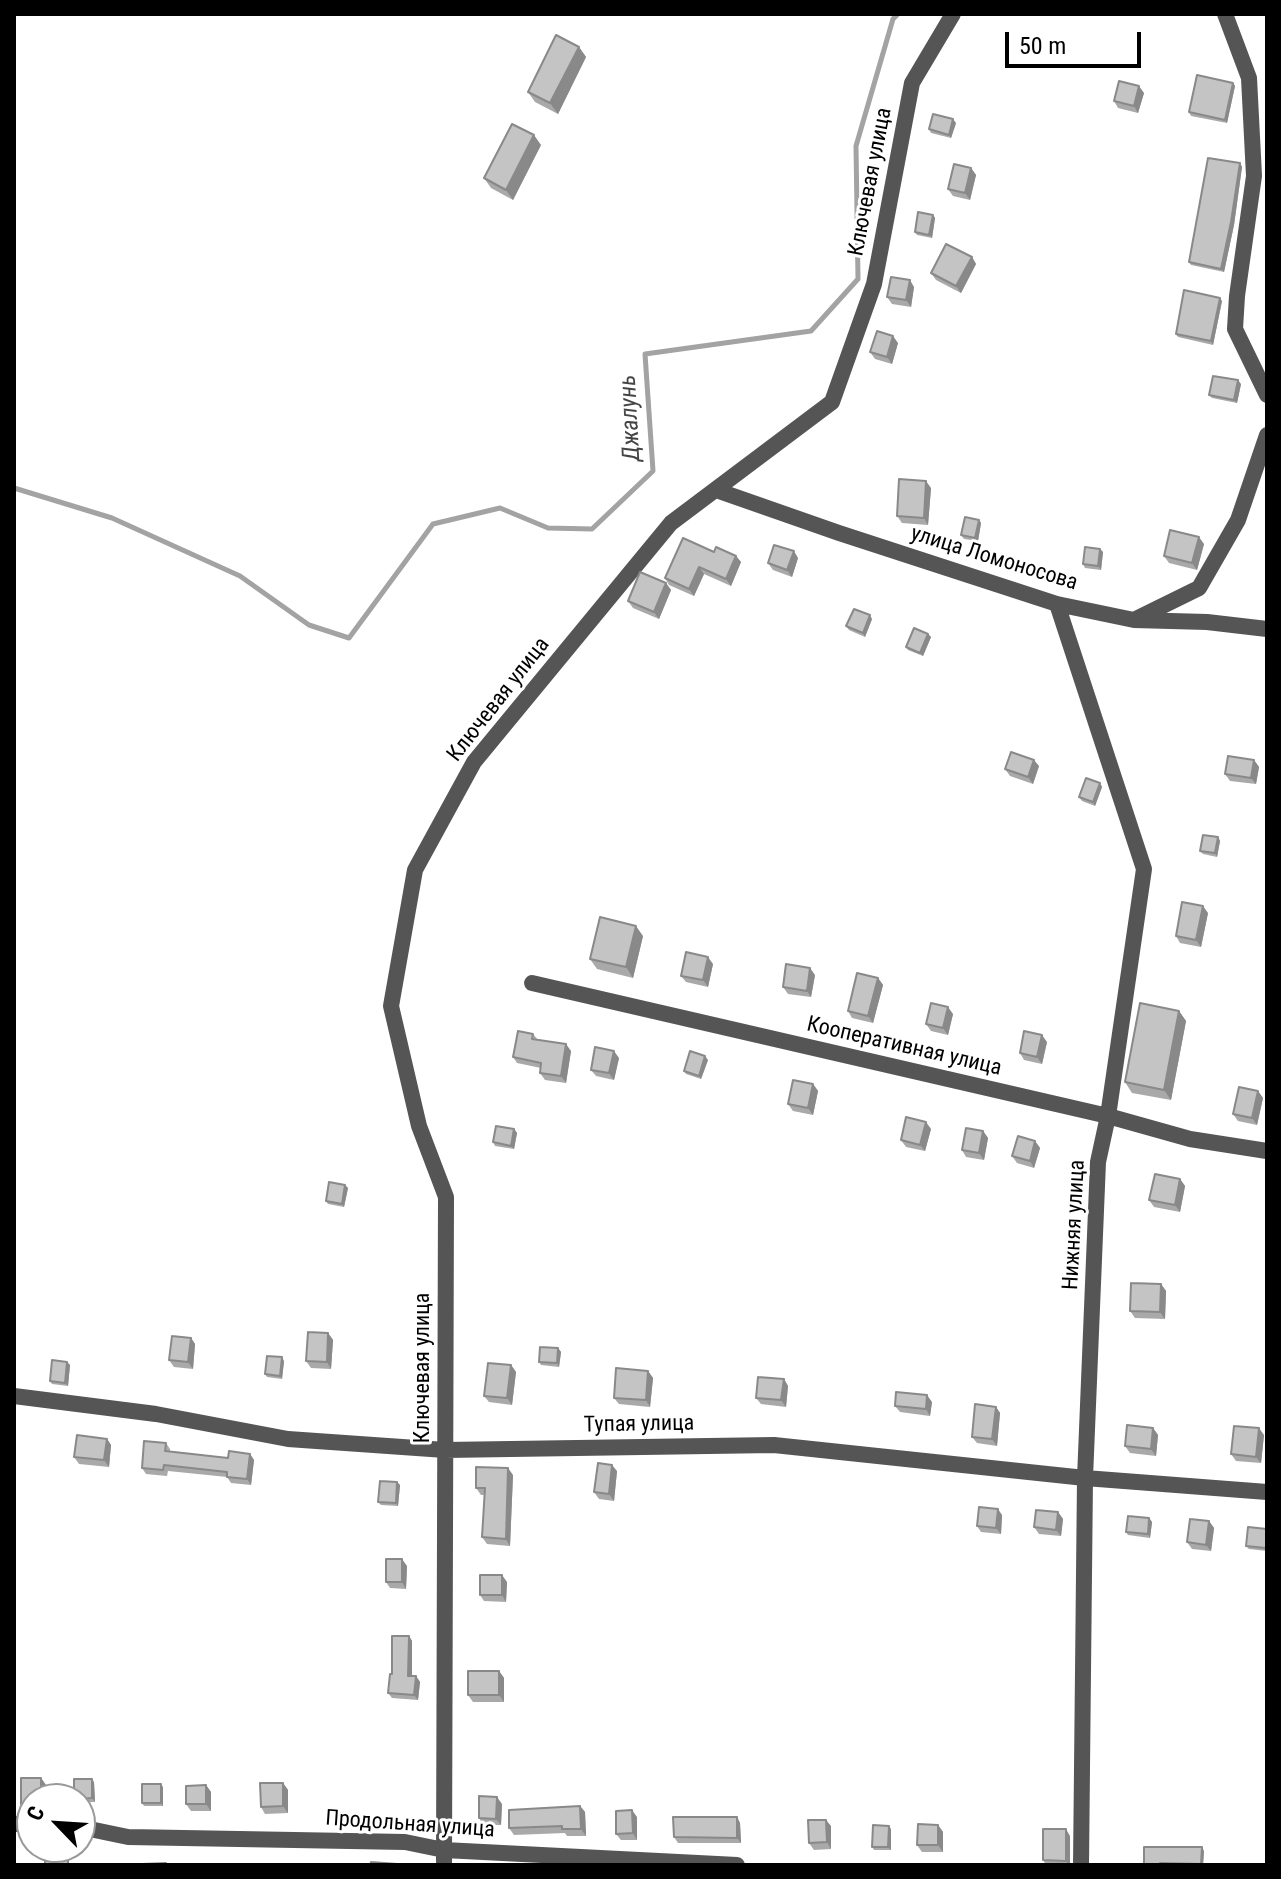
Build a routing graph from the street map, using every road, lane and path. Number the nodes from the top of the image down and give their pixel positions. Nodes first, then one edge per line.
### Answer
1 (953, 14) edge
2 (1225, 14) edge
3 (1267, 395) edge
4 (1267, 435) edge
5 (716, 490) junction
6 (1057, 604) junction
7 (1134, 620) junction
8 (1267, 629) edge
9 (532, 983) dead end
10 (1108, 1116) junction
11 (1267, 1151) edge
12 (14, 1396) edge
13 (445, 1450) junction
14 (1085, 1478) junction
15 (1267, 1492) edge
16 (96, 1830) edge
17 (444, 1857) edge
18 (737, 1865) edge
19 (1081, 1865) edge

1 - 5 street, Ключевая улица
2 - 3 street
4 - 7 street
5 - 6 street, улица Ломоносова
5 - 13 street, Ключевая улица
6 - 7 street, улица Ломоносова
6 - 10 street, Нижняя улица
7 - 8 street, улица Ломоносова
9 - 10 street, Кооперативная улица
10 - 11 street, Кооперативная улица
10 - 14 street, Нижняя улица
12 - 13 street, Тупая улица
13 - 14 street, Тупая улица
13 - 17 street, Ключевая улица
14 - 15 street, Тупая улица
14 - 19 street, Нижняя улица
16 - 17 street, Продольная улица
17 - 18 street, Продольная улица

